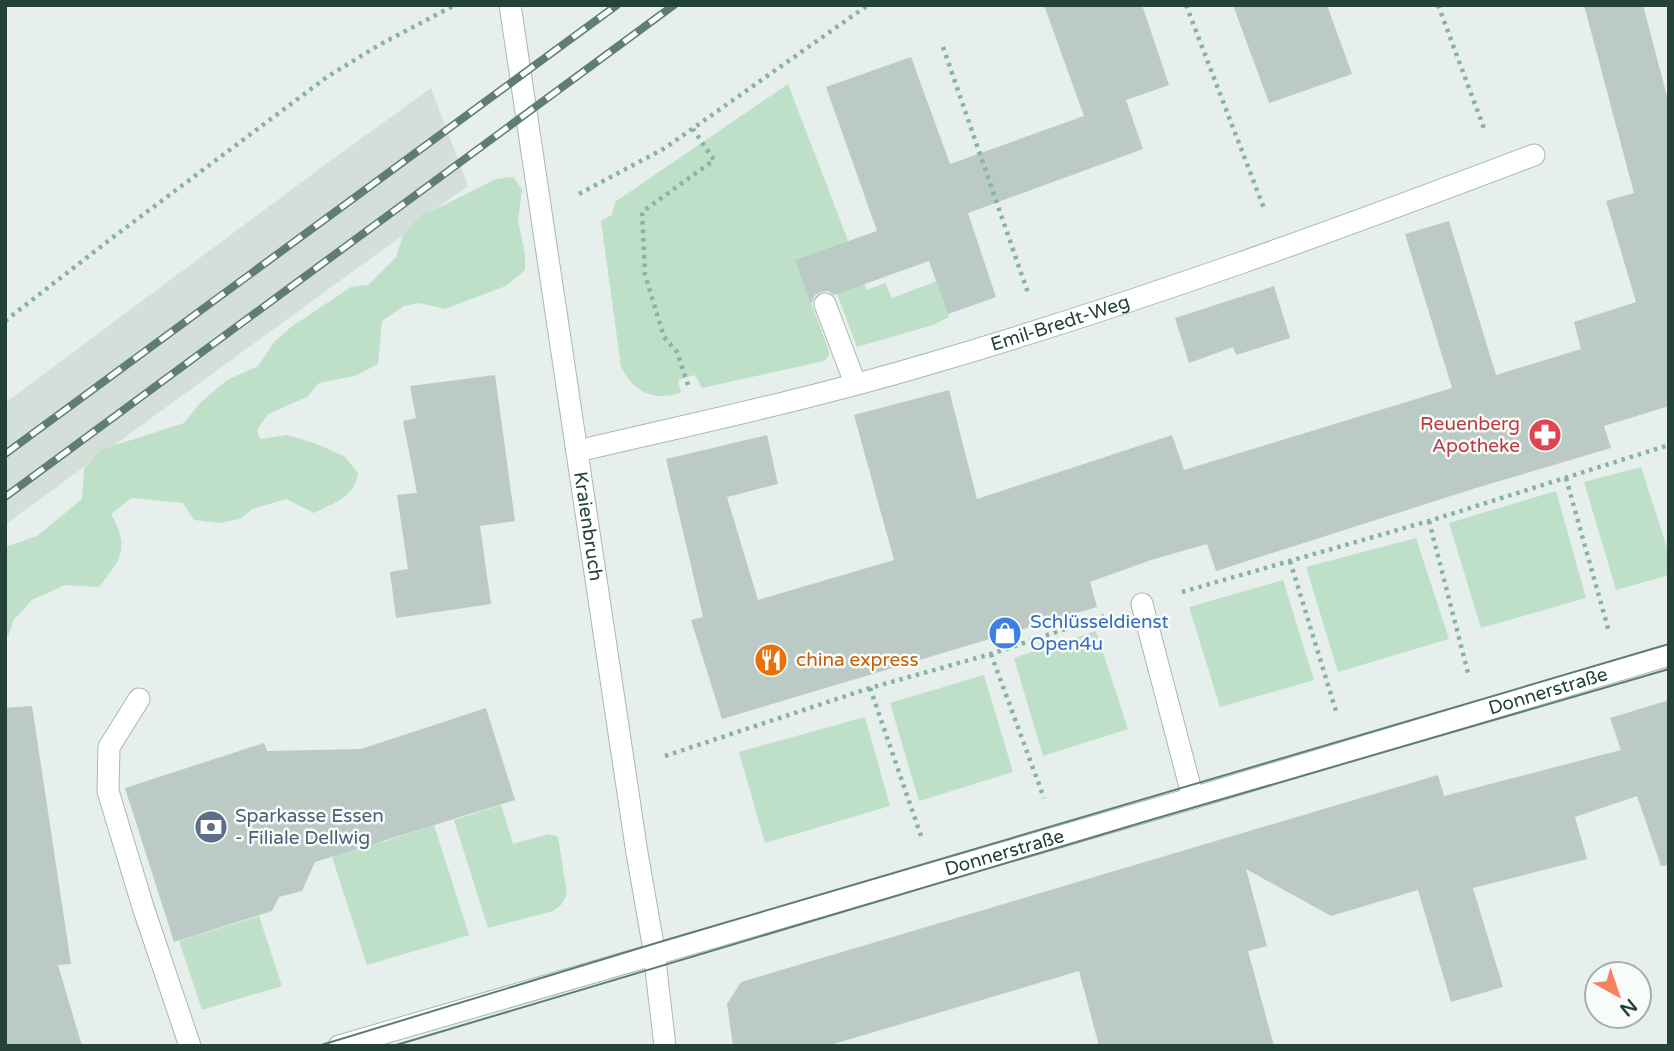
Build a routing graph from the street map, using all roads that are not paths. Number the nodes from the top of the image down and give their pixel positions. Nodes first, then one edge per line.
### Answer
1 (510, 5) edge
2 (1534, 155) dead end
3 (825, 304) dead end
4 (855, 383) junction
5 (577, 451) junction
6 (1142, 604) dead end
7 (1669, 655) edge
8 (139, 699) dead end
9 (1193, 798) junction
10 (654, 956) junction
11 (190, 1046) edge
12 (339, 1046) edge
13 (665, 1046) edge

1 - 5 street, Kraienbruch
2 - 4 street, Emil-Bredt-Weg
3 - 4 street
4 - 5 street, Emil-Bredt-Weg
5 - 10 street, Kraienbruch
6 - 9 street
7 - 9 street, Donnerstraße
8 - 11 street
9 - 10 street, Donnerstraße
10 - 12 street, Donnerstraße
10 - 13 street, Kraienbruch

